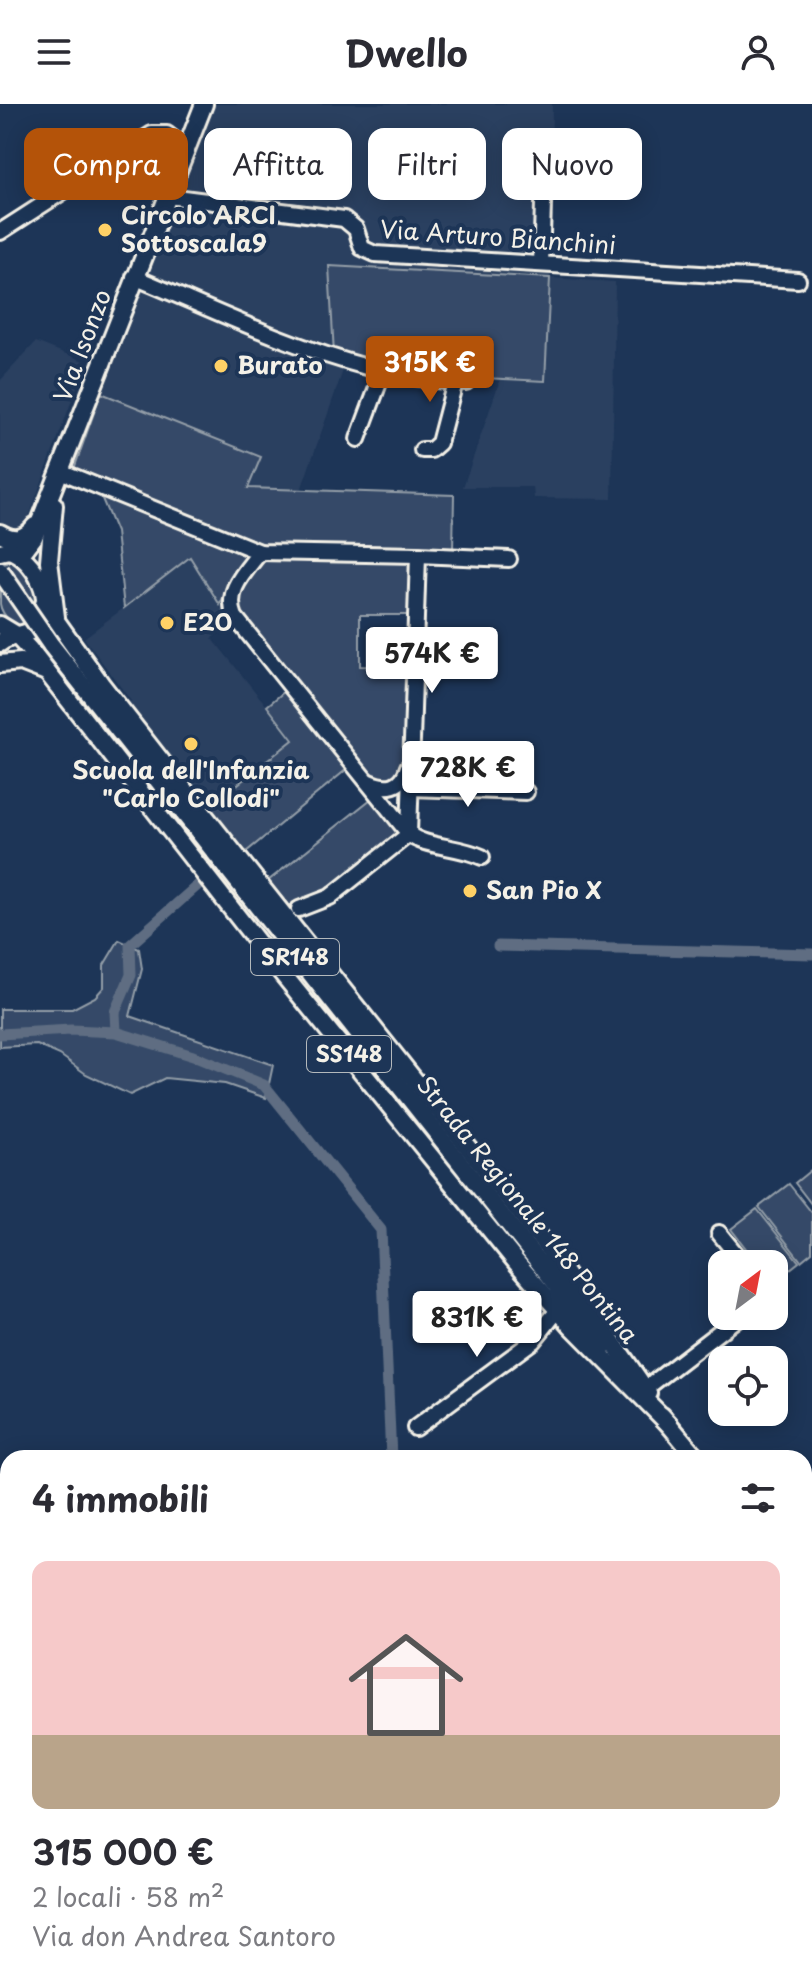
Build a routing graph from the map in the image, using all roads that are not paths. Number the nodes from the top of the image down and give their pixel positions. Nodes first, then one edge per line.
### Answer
1 (204, 104) edge
2 (188, 144) edge
3 (188, 199) edge
4 (50, 200) edge
5 (166, 200) edge
6 (543, 200) edge
7 (0, 232) edge
8 (541, 264) junction
9 (134, 277) junction
10 (798, 280) dead end
11 (383, 372) junction
12 (358, 439) dead end
13 (422, 450) dead end
14 (60, 471) junction
15 (45, 524) junction
16 (5, 545) edge
17 (260, 552) junction
18 (418, 555) junction
19 (509, 559) dead end
20 (0, 571) edge
21 (36, 573) junction
22 (44, 604) junction
23 (57, 622) junction
24 (0, 625) edge
25 (8, 639) edge
26 (0, 664) edge
27 (44, 671) junction
28 (412, 750) junction
29 (368, 782) junction
30 (411, 788) junction
31 (526, 792) dead end
32 (409, 834) junction
33 (482, 857) dead end
34 (291, 912) junction
35 (719, 1233) dead end
36 (733, 1250) edge
37 (558, 1310) junction
38 (722, 1330) edge
39 (645, 1389) junction
40 (669, 1424) junction
41 (415, 1428) dead end
42 (690, 1450) edge

1 - 2 main road, Via Isonzo
3 - 8 street, Via Arturo Bianchini
4 - 7 street
5 - 9 main road, Via Isonzo
6 - 8 street
8 - 10 street, Via Arturo Bianchini
9 - 11 street
9 - 14 main road, Via Isonzo
11 - 12 street
11 - 13 street
14 - 15 main road, Via Isonzo
14 - 17 street
15 - 16 main road
15 - 16 main road
15 - 21 main road
15 - 23 main road
16 - 21 main road
17 - 18 street
17 - 29 street
18 - 19 street
18 - 28 street
20 - 40 main road, Strada Regionale 148 Pontina / SR148, bridge
21 - 22 main road
22 - 23 main road
22 - 25 main road
23 - 34 main road
24 - 25 main road
25 - 27 main road, SS148
26 - 27 main road
27 - 37 main road, SS148
28 - 29 street
28 - 30 street
29 - 32 street
30 - 31 street
30 - 32 street
32 - 33 street
32 - 34 street
34 - 39 main road
35 - 36 street
37 - 40 main road, SS148
37 - 41 street
38 - 39 street
39 - 40 main road
40 - 42 main road, Strada Regionale 148 Pontina / SR148

